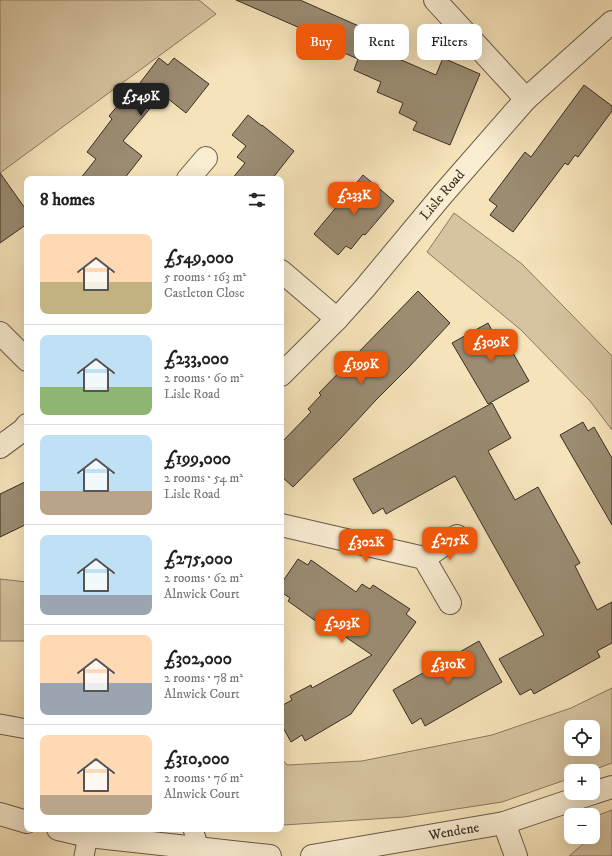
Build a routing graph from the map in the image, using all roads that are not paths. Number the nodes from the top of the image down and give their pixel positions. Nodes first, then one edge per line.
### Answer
1 (435, 0) edge
2 (612, 22) edge
3 (526, 99) junction
4 (206, 158) dead end
5 (191, 176) edge
6 (284, 274) edge
7 (337, 319) junction
8 (0, 334) edge
9 (24, 357) edge
10 (284, 372) edge
11 (24, 429) edge
12 (0, 447) edge
13 (284, 527) edge
14 (456, 536) dead end
15 (424, 558) junction
16 (450, 603) dead end
17 (0, 724) edge
18 (24, 728) edge
19 (612, 787) edge
20 (600, 791) edge
21 (572, 800) edge
22 (0, 814) edge
23 (0, 820) edge
24 (24, 821) edge
25 (24, 822) edge
26 (504, 823) junction
27 (63, 832) edge
28 (196, 838) edge
29 (86, 846) edge
30 (270, 856) edge
31 (312, 856) edge
32 (516, 856) edge

1 - 3 street
2 - 3 street, Lisle Road
3 - 7 street, Lisle Road
4 - 5 street
6 - 7 street
7 - 10 street, Lisle Road
8 - 9 street
11 - 12 street
13 - 15 street
14 - 15 street
15 - 16 street
17 - 18 lane
19 - 20 street, Wendene
21 - 26 street, Wendene
22 - 24 street
23 - 25 lane
26 - 31 street, Wendene
26 - 32 street
27 - 29 street
28 - 29 street
28 - 30 street

